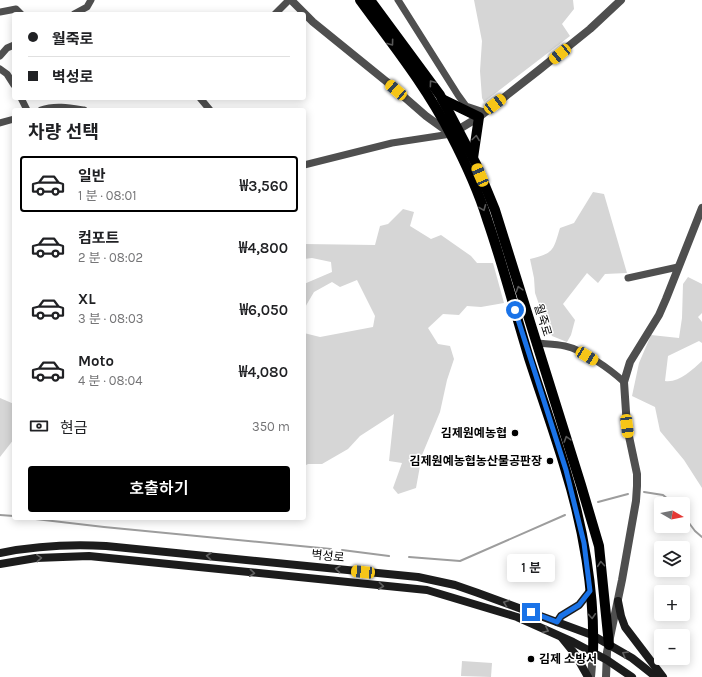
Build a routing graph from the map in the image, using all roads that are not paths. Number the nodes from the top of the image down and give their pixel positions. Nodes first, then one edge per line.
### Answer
1 (91, 0) edge
2 (290, 0) edge
3 (360, 0) edge
4 (370, 0) edge
5 (398, 0) edge
6 (621, 0) edge
7 (0, 12) edge
8 (19, 12) edge
9 (78, 12) edge
10 (277, 12) edge
11 (303, 12) edge
12 (306, 15) edge
13 (12, 46) edge
14 (0, 56) edge
15 (0, 69) edge
16 (12, 82) edge
17 (442, 99) junction
18 (202, 100) edge
19 (46, 108) edge
20 (75, 108) edge
21 (208, 108) edge
22 (481, 114) junction
23 (12, 120) edge
24 (0, 123) edge
25 (454, 132) junction
26 (473, 158) junction
27 (306, 164) edge
28 (702, 208) edge
29 (678, 267) junction
30 (628, 278) dead end
31 (536, 343) junction
32 (624, 382) junction
33 (0, 553) edge
34 (0, 564) edge
35 (590, 591) junction
36 (618, 601) junction
37 (557, 622) junction
38 (560, 636) junction
39 (594, 636) junction
40 (609, 645) junction
41 (593, 653) junction
42 (607, 660) junction
43 (590, 677) edge
44 (606, 677) edge
45 (632, 677) edge
46 (656, 677) edge
47 (663, 677) edge

1 - 9 street
2 - 10 street
2 - 11 street
3 -> 25 main road, 월죽로
17 -> 4 main road, 월죽로
5 - 22 street
6 - 22 street
7 - 8 street
12 - 25 street
13 - 14 street
15 - 16 street
17 - 22 main road
17 - 25 main road, 월죽로
18 - 21 street
19 - 20 street
22 - 25 street
26 -> 22 main road
23 - 24 street
25 - 26 main road, 월죽로
25 - 27 street
25 -> 35 main road, 월죽로
31 -> 26 main road, 월죽로
28 - 29 street
29 - 30 street
29 - 32 street
31 - 32 street
40 -> 31 main road, 월죽로
32 - 36 street
37 -> 33 main road, 벽성로
34 -> 38 main road, 벽성로
35 - 37 main road
35 -> 39 main road, 월죽로
36 - 40 street
36 - 47 main road
37 - 39 main road, 벽성로
38 - 41 main road, 벽성로
38 - 43 main road
39 - 40 main road, 벽성로
39 - 41 main road, 월죽로
40 - 42 street, 월죽로
46 -> 40 main road, 벽성로
41 - 42 main road, 벽성로
41 - 43 street, 월죽로
42 - 44 street, 월죽로
42 - 45 main road, 벽성로

